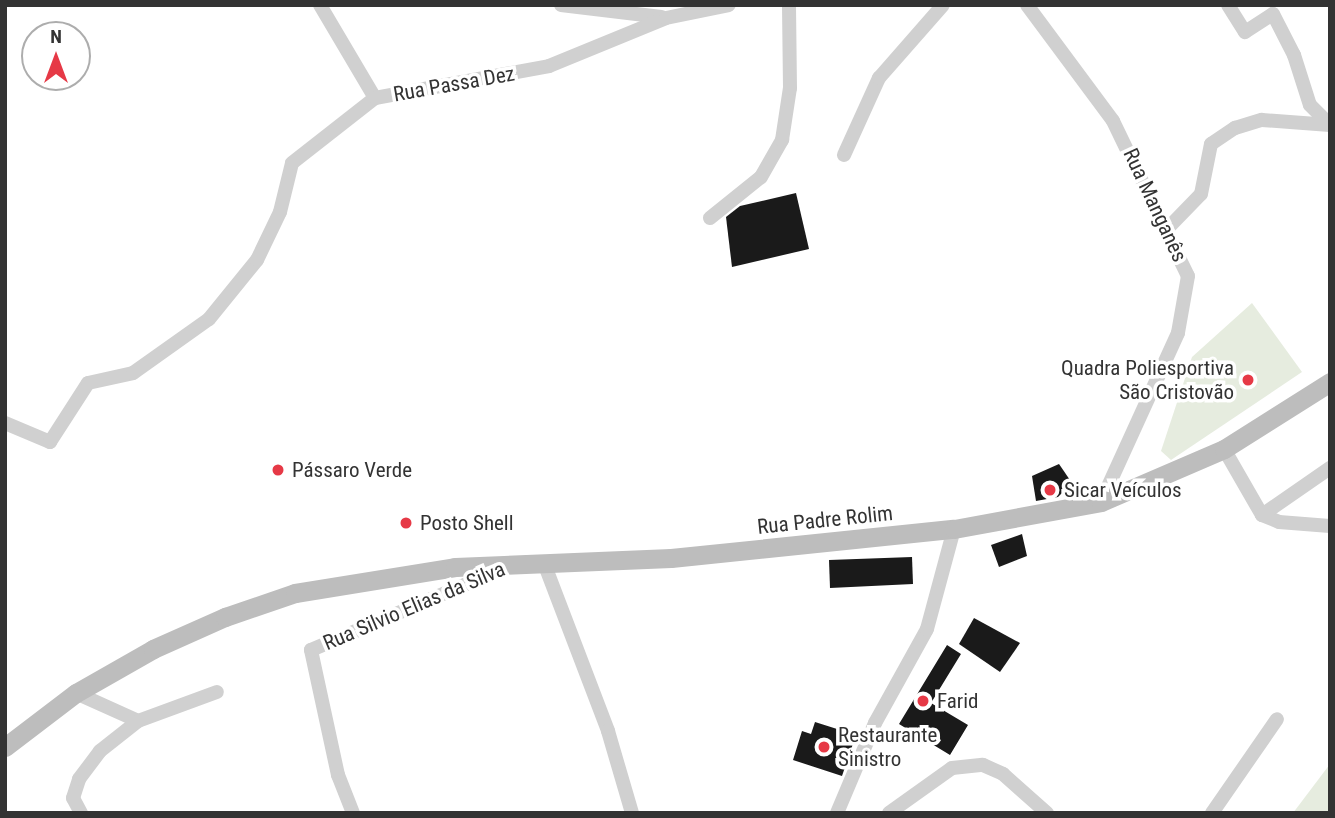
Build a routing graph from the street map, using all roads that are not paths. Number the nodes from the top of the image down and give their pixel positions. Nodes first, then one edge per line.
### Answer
1 (320, 5) edge
2 (561, 5) edge
3 (729, 5) edge
4 (789, 5) edge
5 (943, 5) edge
6 (1027, 5) edge
7 (1228, 5) edge
8 (666, 18) junction
9 (374, 98) junction
10 (1330, 125) edge
11 (844, 155) dead end
12 (710, 218) dead end
13 (1168, 228) junction
14 (1330, 382) edge
15 (5, 423) edge
16 (1224, 449) junction
17 (1330, 468) edge
18 (1101, 502) junction
19 (1262, 515) junction
20 (1330, 526) edge
21 (954, 529) junction
22 (518, 562) junction
23 (544, 563) junction
24 (217, 692) dead end
25 (76, 693) junction
26 (1277, 719) dead end
27 (138, 721) junction
28 (5, 747) edge
29 (81, 813) edge
30 (353, 813) edge
31 (632, 813) edge
32 (837, 813) edge
33 (889, 813) edge
34 (1047, 813) edge
35 (1212, 813) edge

1 - 9 street
2 - 8 street
3 - 8 street, Rua Passa Dez
4 - 12 street
5 - 11 street
6 - 13 street, Rua Manganês
7 - 10 street
8 - 9 street, Rua Passa Dez
9 - 15 street, Rua Passa Dez
10 - 13 street
13 - 18 street, Rua Manganês
14 - 16 main road, Rua Padre Rolim
16 - 18 main road, Rua Padre Rolim
16 - 19 street
17 - 19 street
18 - 21 main road, Rua Padre Rolim
19 - 20 street
21 - 23 main road, Rua Padre Rolim
21 - 32 street
22 - 23 main road, Rua Padre Rolim
22 - 25 main road, Rua Padre Rolim
22 - 30 street, Rua Silvio Elias da Silva
23 - 31 street
24 - 27 street
25 - 27 street
25 - 28 main road, Rua Padre Rolim
26 - 35 street
27 - 29 street
33 - 34 street

